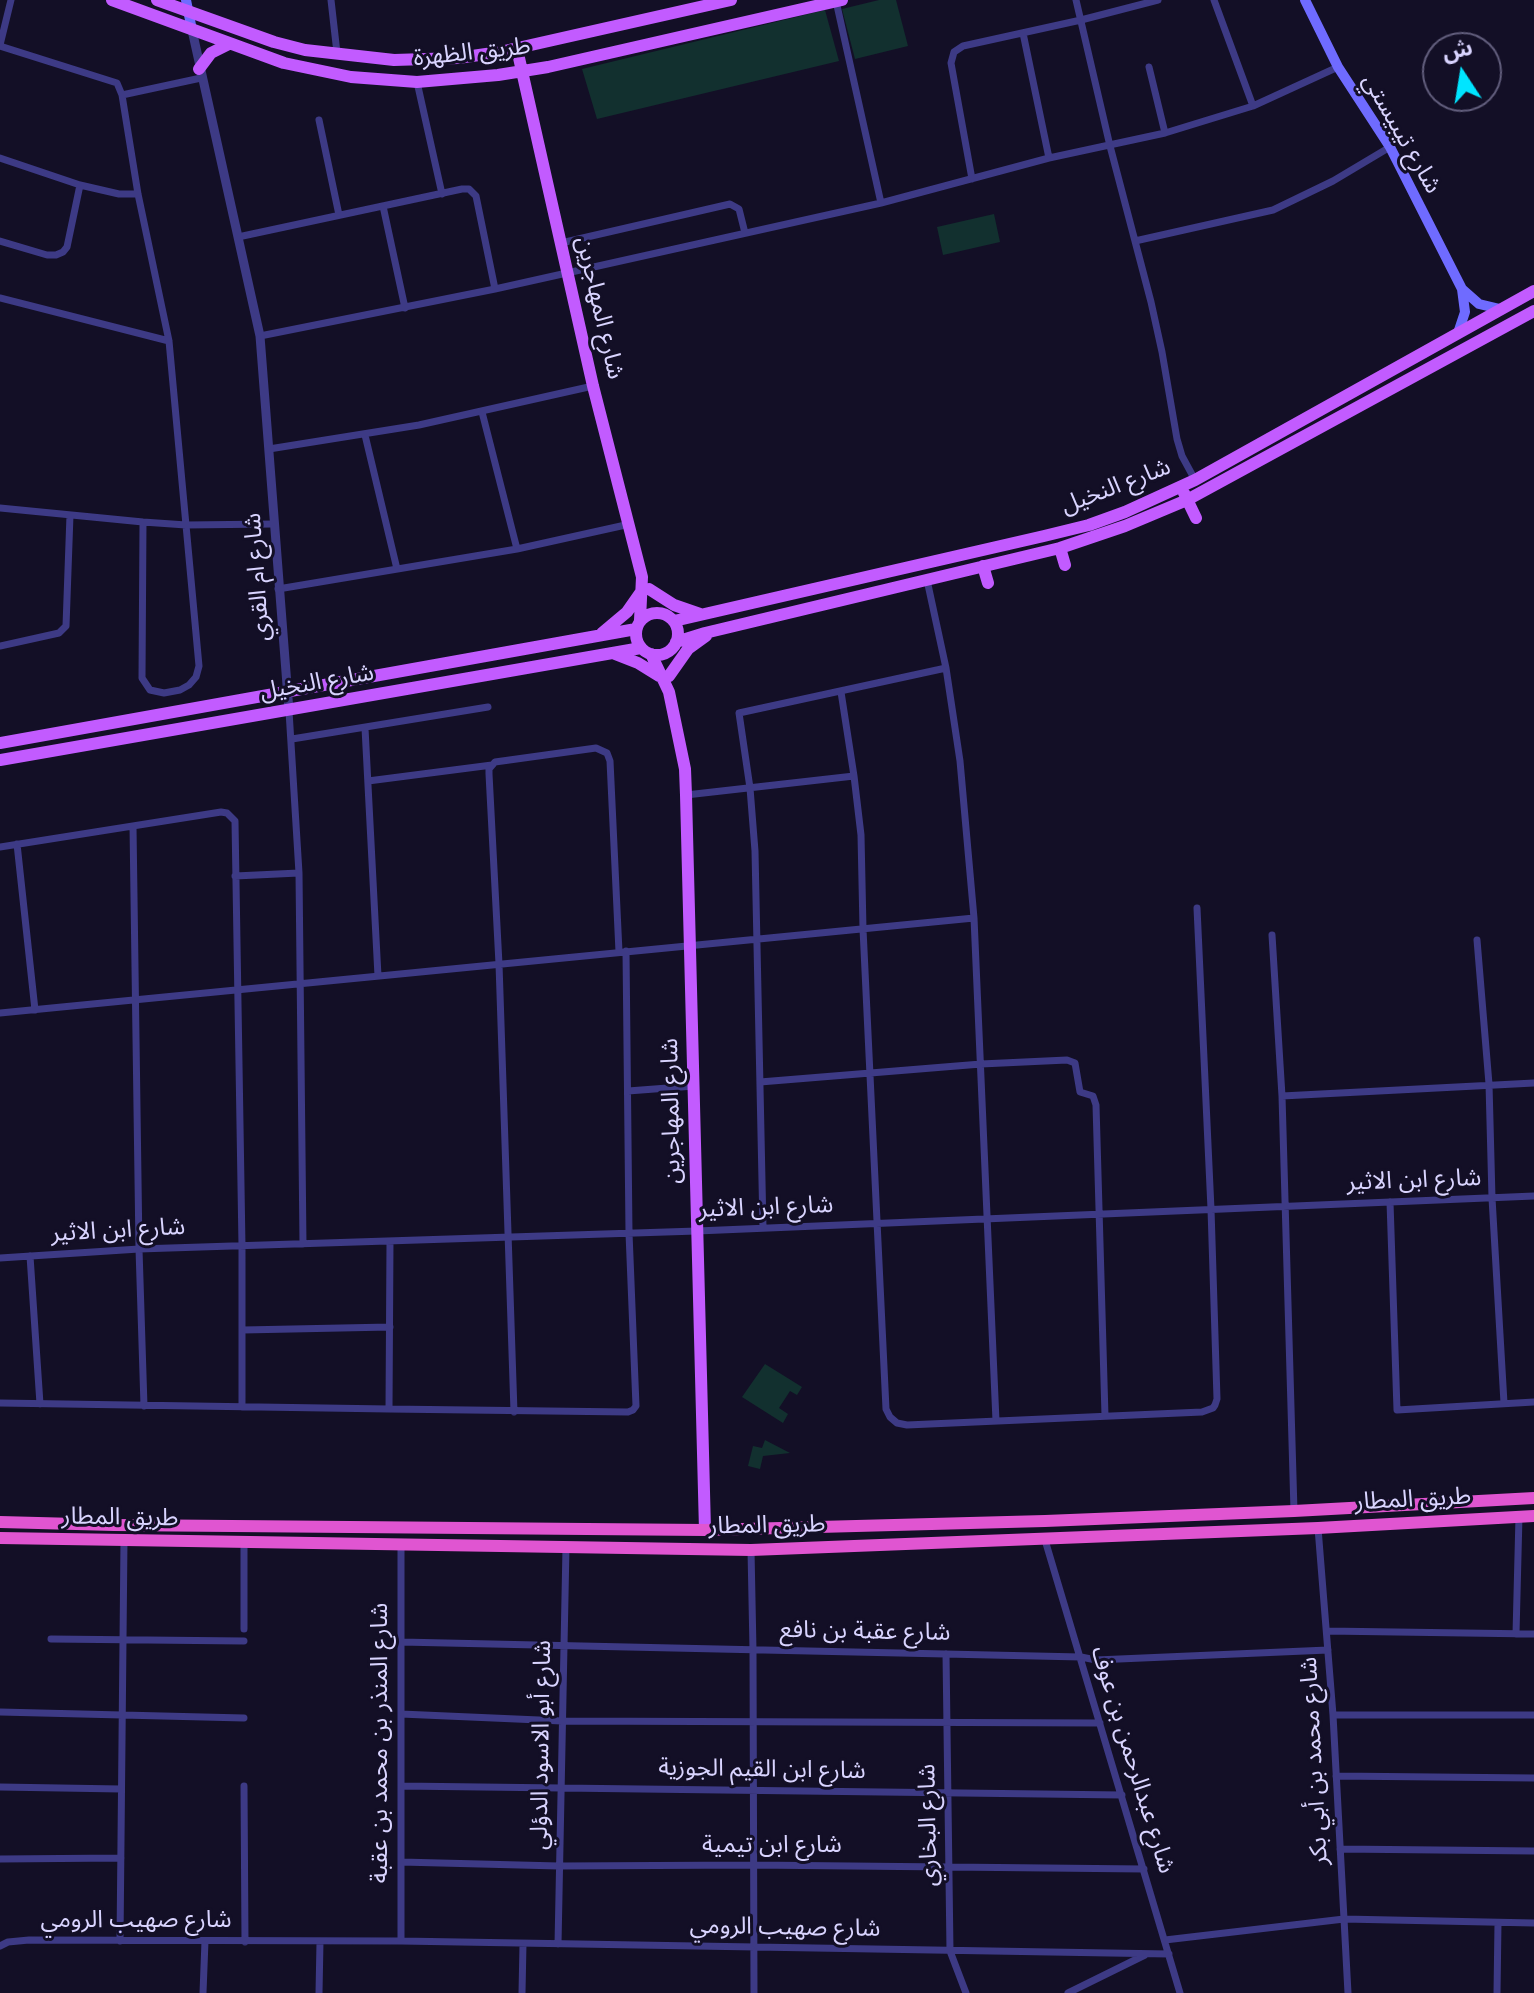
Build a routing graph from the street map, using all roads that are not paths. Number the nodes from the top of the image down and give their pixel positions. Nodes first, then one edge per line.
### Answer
1 (11, 0) edge
2 (112, 0) edge
3 (157, 0) edge
4 (331, 0) edge
5 (731, 0) edge
6 (1076, 0) edge
7 (1158, 0) edge
8 (1214, 0) edge
9 (1305, 0) edge
10 (839, 1) edge
11 (187, 6) edge
12 (1081, 20) junction
13 (192, 30) junction
14 (1023, 33) junction
15 (229, 44) junction
16 (0, 45) edge
17 (517, 49) junction
18 (337, 53) junction
19 (1149, 67) dead end
20 (1338, 67) junction
21 (523, 72) junction
22 (200, 74) junction
23 (417, 82) junction
24 (122, 95) junction
25 (1253, 106) junction
26 (319, 120) dead end
27 (1165, 133) junction
28 (1110, 146) junction
29 (1390, 147) junction
30 (0, 158) edge
31 (1049, 158) junction
32 (972, 179) junction
33 (80, 185) junction
34 (138, 194) junction
35 (442, 194) junction
36 (881, 203) junction
37 (383, 206) junction
38 (339, 215) junction
39 (745, 233) junction
40 (238, 237) junction
41 (0, 241) edge
42 (1135, 241) junction
43 (561, 243) junction
44 (568, 272) junction
45 (495, 289) junction
46 (1462, 289) junction
47 (1534, 291) edge
48 (0, 298) edge
49 (405, 308) junction
50 (1500, 309) junction
51 (1534, 311) edge
52 (1458, 333) junction
53 (260, 336) junction
54 (169, 341) junction
55 (1404, 364) junction
56 (1412, 378) junction
57 (593, 386) junction
58 (482, 412) junction
59 (365, 435) junction
60 (269, 449) junction
61 (1195, 480) junction
62 (1181, 487) junction
63 (1187, 500) junction
64 (0, 508) edge
65 (70, 515) junction
66 (1196, 518) dead end
67 (143, 522) junction
68 (273, 524) junction
69 (630, 524) junction
70 (186, 525) junction
71 (1060, 548) junction
72 (517, 549) junction
73 (1065, 565) dead end
74 (983, 566) junction
75 (397, 569) junction
76 (927, 580) junction
77 (988, 583) dead end
78 (278, 589) junction
79 (645, 591) junction
80 (702, 615) junction
81 (668, 617) junction
82 (638, 624) junction
83 (716, 630) junction
84 (598, 636) junction
85 (0, 646) edge
86 (673, 647) junction
87 (646, 651) junction
88 (613, 653) junction
89 (946, 668) junction
90 (665, 677) junction
91 (287, 692) junction
92 (841, 692) junction
93 (488, 707) dead end
94 (289, 711) junction
95 (365, 728) junction
96 (292, 739) junction
97 (0, 743) edge
98 (0, 760) edge
99 (492, 765) junction
100 (854, 776) junction
101 (368, 781) junction
102 (750, 788) junction
103 (686, 795) junction
104 (133, 826) junction
105 (17, 844) junction
106 (0, 847) edge
107 (299, 873) junction
108 (235, 876) junction
109 (1197, 908) dead end
110 (974, 918) junction
111 (863, 929) junction
112 (1272, 935) dead end
113 (756, 938) junction
114 (1477, 940) dead end
115 (690, 945) junction
116 (622, 951) junction
117 (499, 964) junction
118 (378, 976) junction
119 (300, 984) junction
120 (237, 990) junction
121 (136, 1000) junction
122 (35, 1010) junction
123 (0, 1013) edge
124 (981, 1064) junction
125 (871, 1073) junction
126 (760, 1082) junction
127 (1534, 1083) edge
128 (1489, 1084) junction
129 (694, 1086) junction
130 (628, 1091) junction
131 (1282, 1096) junction
132 (1534, 1196) edge
133 (1492, 1198) junction
134 (1390, 1202) junction
135 (1287, 1206) junction
136 (1211, 1209) junction
137 (1100, 1214) junction
138 (988, 1219) junction
139 (878, 1223) junction
140 (763, 1228) junction
141 (697, 1231) junction
142 (629, 1233) junction
143 (508, 1237) junction
144 (390, 1241) junction
145 (303, 1244) junction
146 (242, 1246) junction
147 (139, 1249) junction
148 (30, 1256) junction
149 (0, 1258) edge
150 (390, 1327) junction
151 (243, 1330) junction
152 (1534, 1402) edge
153 (0, 1403) edge
154 (1504, 1403) junction
155 (40, 1404) junction
156 (144, 1406) junction
157 (242, 1407) junction
158 (389, 1409) junction
159 (514, 1412) junction
160 (1105, 1416) junction
161 (996, 1421) junction
162 (1534, 1498) edge
163 (1294, 1511) junction
164 (1519, 1516) junction
165 (1534, 1516) edge
166 (0, 1522) edge
167 (1318, 1528) junction
168 (705, 1530) junction
169 (0, 1538) edge
170 (124, 1540) junction
171 (1045, 1540) junction
172 (244, 1542) junction
173 (401, 1544) junction
174 (566, 1547) junction
175 (751, 1550) junction
176 (244, 1629) dead end
177 (1327, 1631) junction
178 (1516, 1634) junction
179 (1534, 1634) edge
180 (51, 1639) dead end
181 (123, 1640) junction
182 (244, 1641) dead end
183 (401, 1642) junction
184 (564, 1646) junction
185 (753, 1650) junction
186 (1328, 1650) junction
187 (946, 1654) junction
188 (1081, 1657) junction
189 (0, 1712) edge
190 (401, 1714) junction
191 (122, 1715) junction
192 (1333, 1715) junction
193 (1534, 1715) edge
194 (244, 1718) dead end
195 (562, 1721) junction
196 (753, 1723) junction
197 (948, 1723) junction
198 (1100, 1723) junction
199 (1336, 1776) junction
200 (1534, 1778) edge
201 (244, 1786) dead end
202 (401, 1786) junction
203 (0, 1787) edge
204 (561, 1788) junction
205 (121, 1789) junction
206 (753, 1790) junction
207 (949, 1793) junction
208 (1122, 1795) junction
209 (1340, 1849) junction
210 (1534, 1851) edge
211 (121, 1858) junction
212 (0, 1859) edge
213 (401, 1862) junction
214 (753, 1865) junction
215 (559, 1866) junction
216 (950, 1867) junction
217 (1144, 1869) junction
218 (1344, 1919) junction
219 (1498, 1923) junction
220 (1534, 1923) edge
221 (1165, 1940) junction
222 (120, 1941) junction
223 (205, 1941) junction
224 (401, 1941) junction
225 (245, 1942) junction
226 (320, 1942) junction
227 (523, 1944) junction
228 (558, 1944) junction
229 (0, 1946) edge
230 (754, 1947) junction
231 (950, 1951) junction
232 (1148, 1954) junction
233 (1169, 1954) junction
234 (203, 1993) edge
235 (319, 1993) edge
236 (522, 1993) edge
237 (754, 1993) edge
238 (966, 1993) edge
239 (1068, 1993) edge
240 (1180, 1993) edge
241 (1348, 1993) edge
242 (1497, 1993) edge

1 - 16 street
2 - 13 main road, طريق الظهرة
3 - 11 main road, طريق الظهرة
4 - 18 street
5 - 17 main road, طريق الظهرة
6 - 12 street
7 - 12 street
8 - 25 street
9 - 20 main road, شارع تيبيستي
10 - 21 main road, طريق الظهرة
10 - 36 street
11 - 13 main road, شارع ام القري
11 - 18 main road, طريق الظهرة
12 - 14 street
12 - 28 street
13 - 15 main road, طريق الظهرة
13 - 22 street, شارع ام القري
14 - 31 street
14 - 32 street
15 - 22 main road
15 - 23 main road, طريق الظهرة
16 - 24 street
17 - 18 main road, طريق الظهرة
17 - 21 main road, شارع المهاجرين
19 - 27 street
20 - 25 street
20 - 29 main road, شارع تيبيستي
21 - 23 main road, طريق الظهرة
21 - 43 main road, شارع المهاجرين
22 - 24 street
22 - 40 street, شارع ام القري
23 - 35 street
24 - 34 street
25 - 27 street
26 - 38 street
27 - 28 street
28 - 31 street
28 - 42 street
29 - 42 street
29 - 46 main road, شارع تيبيستي
30 - 33 street
31 - 32 street
32 - 36 street
33 - 34 street
33 - 41 street
34 - 54 street
35 - 37 street
35 - 45 street
36 - 39 street
37 - 38 street
37 - 49 street
38 - 40 street
39 - 43 street
39 - 44 street
40 - 53 street, شارع ام القري
42 - 61 street
43 - 44 main road, شارع المهاجرين
44 - 45 street
44 - 57 main road, شارع المهاجرين
45 - 49 street
46 - 50 main road
46 - 52 main road
47 - 50 main road, شارع النخيل
48 - 54 street
49 - 53 street
50 - 52 main road, شارع النخيل
51 - 56 main road, شارع النخيل
52 - 55 main road, شارع النخيل
53 - 60 street, شارع ام القري
54 - 70 street
55 - 56 main road
55 - 61 main road, شارع النخيل
56 - 63 main road, شارع النخيل
57 - 58 street
57 - 69 main road, شارع المهاجرين
58 - 59 street
58 - 72 street
59 - 60 street
59 - 75 street
60 - 68 street, شارع ام القري
61 - 62 main road, شارع النخيل
62 - 63 main road
62 - 80 main road, شارع النخيل
63 - 66 main road
63 - 71 main road, شارع النخيل
64 - 65 street
65 - 67 street
65 - 85 street
67 - 70 street
67 - 70 street
68 - 70 street
68 - 78 street, شارع ام القري
69 - 72 street
69 - 79 main road, شارع المهاجرين
71 - 73 main road
71 - 74 main road, شارع النخيل
72 - 75 street
74 - 76 main road, شارع النخيل
74 - 77 main road
75 - 78 street
76 - 83 main road, شارع النخيل
76 - 89 street
78 - 91 street, شارع ام القري
79 - 80 main road
79 - 81 main road, شارع المهاجرين
79 - 82 main road
79 - 84 main road
80 - 81 main road, شارع النخيل
81 - 82 main road
81 - 86 main road
82 - 84 main road, شارع النخيل
82 - 87 main road
83 - 86 main road, شارع النخيل
83 - 90 main road
84 - 91 main road, شارع النخيل
86 - 87 main road
86 - 90 main road, شارع المهاجرين
87 - 88 main road, شارع النخيل
87 - 90 main road, شارع المهاجرين
88 - 90 main road
88 - 94 main road, شارع النخيل
89 - 92 street
89 - 110 street
90 - 103 main road, شارع المهاجرين
91 - 94 street, شارع ام القري
91 - 97 main road, شارع النخيل
92 - 100 street
92 - 102 street
93 - 95 street
94 - 96 street, شارع ام القري
94 - 98 main road, شارع النخيل
95 - 96 street
95 - 101 street
96 - 107 street, شارع ام القري
99 - 101 street
99 - 116 street
99 - 117 street
100 - 102 street
100 - 111 street
101 - 118 street
102 - 103 street
102 - 113 street
103 - 115 main road, شارع المهاجرين
104 - 105 street
104 - 108 street
104 - 121 street
105 - 106 street
105 - 122 street
107 - 108 street
107 - 119 street, شارع ام القري
108 - 120 street
109 - 136 street
110 - 111 street
110 - 124 street
111 - 113 street
111 - 125 street
112 - 131 street
113 - 115 street
113 - 126 street
114 - 128 street
115 - 116 street
115 - 129 main road, شارع المهاجرين
116 - 117 street
116 - 130 street
117 - 118 street
117 - 143 street
118 - 119 street
119 - 120 street
119 - 145 street, شارع ام القري
120 - 121 street
120 - 146 street
121 - 122 street
121 - 147 street
122 - 123 street
124 - 125 street
124 - 137 street
124 - 138 street
125 - 126 street
125 - 139 street
126 - 140 street
127 - 128 street
128 - 131 street
128 - 133 street
129 - 130 street
129 - 141 main road, شارع المهاجرين
130 - 142 street
131 - 135 street
132 - 133 street, شارع ابن الاثير
133 - 134 street, شارع ابن الاثير
133 - 154 street
134 - 135 street, شارع ابن الاثير
134 - 154 street
135 - 136 street, شارع ابن الاثير
135 - 163 street
136 - 137 street, شارع ابن الاثير
136 - 160 street
137 - 138 street, شارع ابن الاثير
137 - 160 street
138 - 139 street, شارع ابن الاثير
138 - 161 street
139 - 140 street, شارع ابن الاثير
139 - 161 street
140 - 141 street, شارع ابن الاثير
141 - 142 street, شارع ابن الاثير
141 - 168 main road, شارع المهاجرين
142 - 143 street, شارع ابن الاثير
142 - 159 street
143 - 144 street, شارع ابن الاثير
143 - 159 street
144 - 145 street, شارع ابن الاثير
144 - 150 street
145 - 146 street, شارع ابن الاثير
146 - 147 street, شارع ابن الاثير
146 - 151 street
147 - 148 street, شارع ابن الاثير
147 - 156 street
148 - 149 street, شارع ابن الاثير
148 - 155 street
150 - 151 street
150 - 158 street
151 - 157 street
152 - 154 street
153 - 155 street
155 - 156 street
156 - 157 street
157 - 158 street
158 - 159 street
160 - 161 street
162 - 163 highway, طريق المطار
163 - 168 highway, طريق المطار
164 - 165 highway, طريق المطار
164 - 167 highway, طريق المطار
164 - 178 street
166 - 168 highway, طريق المطار
167 - 171 highway, طريق المطار
167 - 177 street, شارع محمد بن أبي بكر
169 - 170 highway, طريق المطار
170 - 172 highway, طريق المطار
170 - 181 street
171 - 175 highway, طريق المطار
171 - 188 street, شارع عبدالرحمن بن عوف
172 - 173 highway, طريق المطار
172 - 176 street
173 - 174 highway, طريق المطار
173 - 183 street, شارع المنذر بن محمد بن عقبة
174 - 175 highway, طريق المطار
174 - 184 street, شارع أبو الاسود الدؤلي
175 - 185 street
177 - 178 street
177 - 186 street, شارع محمد بن أبي بكر
178 - 179 street
180 - 181 street
181 - 182 street
181 - 191 street
183 - 184 street, شارع عقبة بن نافع
183 - 190 street, شارع المنذر بن محمد بن عقبة
184 - 185 street, شارع عقبة بن نافع
184 - 195 street, شارع أبو الاسود الدؤلي
185 - 187 street, شارع عقبة بن نافع
185 - 196 street
186 - 188 street, شارع عقبة بن نافع
186 - 192 street, شارع محمد بن أبي بكر
187 - 188 street, شارع عقبة بن نافع
187 - 197 street, شارع البخاري
188 - 198 street, شارع عبدالرحمن بن عوف
189 - 191 street
190 - 195 street
190 - 202 street, شارع المنذر بن محمد بن عقبة
191 - 194 street
191 - 205 street
192 - 193 street
192 - 199 street, شارع محمد بن أبي بكر
195 - 196 street
195 - 204 street, شارع أبو الاسود الدؤلي
196 - 197 street
196 - 206 street
197 - 198 street
197 - 207 street, شارع البخاري
198 - 208 street, شارع عبدالرحمن بن عوف
199 - 200 street
199 - 209 street, شارع محمد بن أبي بكر
201 - 225 street
202 - 204 street, شارع ابن القيم الجوزية
202 - 213 street, شارع المنذر بن محمد بن عقبة
203 - 205 street
204 - 206 street, شارع ابن القيم الجوزية
204 - 215 street, شارع أبو الاسود الدؤلي
205 - 211 street
206 - 207 street, شارع ابن القيم الجوزية
206 - 214 street
207 - 208 street, شارع ابن القيم الجوزية
207 - 216 street, شارع البخاري
208 - 217 street, شارع عبدالرحمن بن عوف
209 - 210 street
209 - 218 street, شارع محمد بن أبي بكر
211 - 212 street
211 - 222 street
213 - 215 street, شارع ابن تيمية
213 - 224 street, شارع المنذر بن محمد بن عقبة
214 - 215 street, شارع ابن تيمية
214 - 216 street, شارع ابن تيمية
214 - 230 street
215 - 228 street, شارع أبو الاسود الدؤلي
216 - 217 street, شارع ابن تيمية
216 - 231 street, شارع البخاري
217 - 221 street, شارع عبدالرحمن بن عوف
218 - 219 street
218 - 221 street
218 - 241 street, شارع محمد بن أبي بكر
219 - 220 street
219 - 242 street
221 - 233 street, شارع عبدالرحمن بن عوف
222 - 223 street, شارع صهيب الرومي
222 - 229 street, شارع صهيب الرومي
223 - 225 street, شارع صهيب الرومي
223 - 234 street
224 - 226 street, شارع صهيب الرومي
224 - 227 street, شارع صهيب الرومي
225 - 226 street, شارع صهيب الرومي
226 - 235 street
227 - 228 street, شارع صهيب الرومي
227 - 236 street
228 - 230 street, شارع صهيب الرومي
230 - 231 street, شارع صهيب الرومي
230 - 237 street
231 - 232 street, شارع صهيب الرومي
231 - 238 street, شارع البخاري
232 - 233 street, شارع صهيب الرومي
232 - 239 street
233 - 240 street, شارع عبدالرحمن بن عوف

